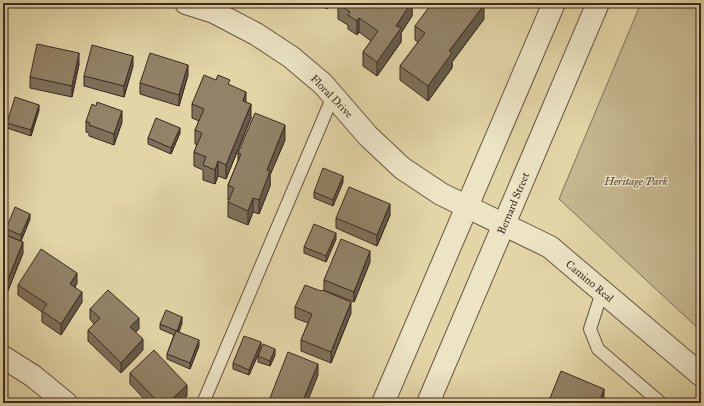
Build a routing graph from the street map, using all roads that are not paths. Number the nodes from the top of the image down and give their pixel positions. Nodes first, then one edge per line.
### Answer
1 (186, 3) edge
2 (554, 3) edge
3 (598, 3) edge
4 (333, 96) junction
5 (467, 207) junction
6 (504, 225) junction
7 (602, 292) junction
8 (3, 358) edge
9 (701, 375) edge
10 (65, 403) edge
11 (203, 403) edge
12 (383, 403) edge
13 (428, 403) edge
14 (661, 403) edge

1 - 4 street, Floral Drive
2 - 5 street
3 - 6 street, Bernard Street
4 - 5 street, Floral Drive
4 - 11 lane
5 - 6 street, Camino Real
5 - 12 street
6 - 7 street, Camino Real
6 - 13 street, Bernard Street
7 - 9 street, Camino Real
7 - 14 lane
8 - 10 street

